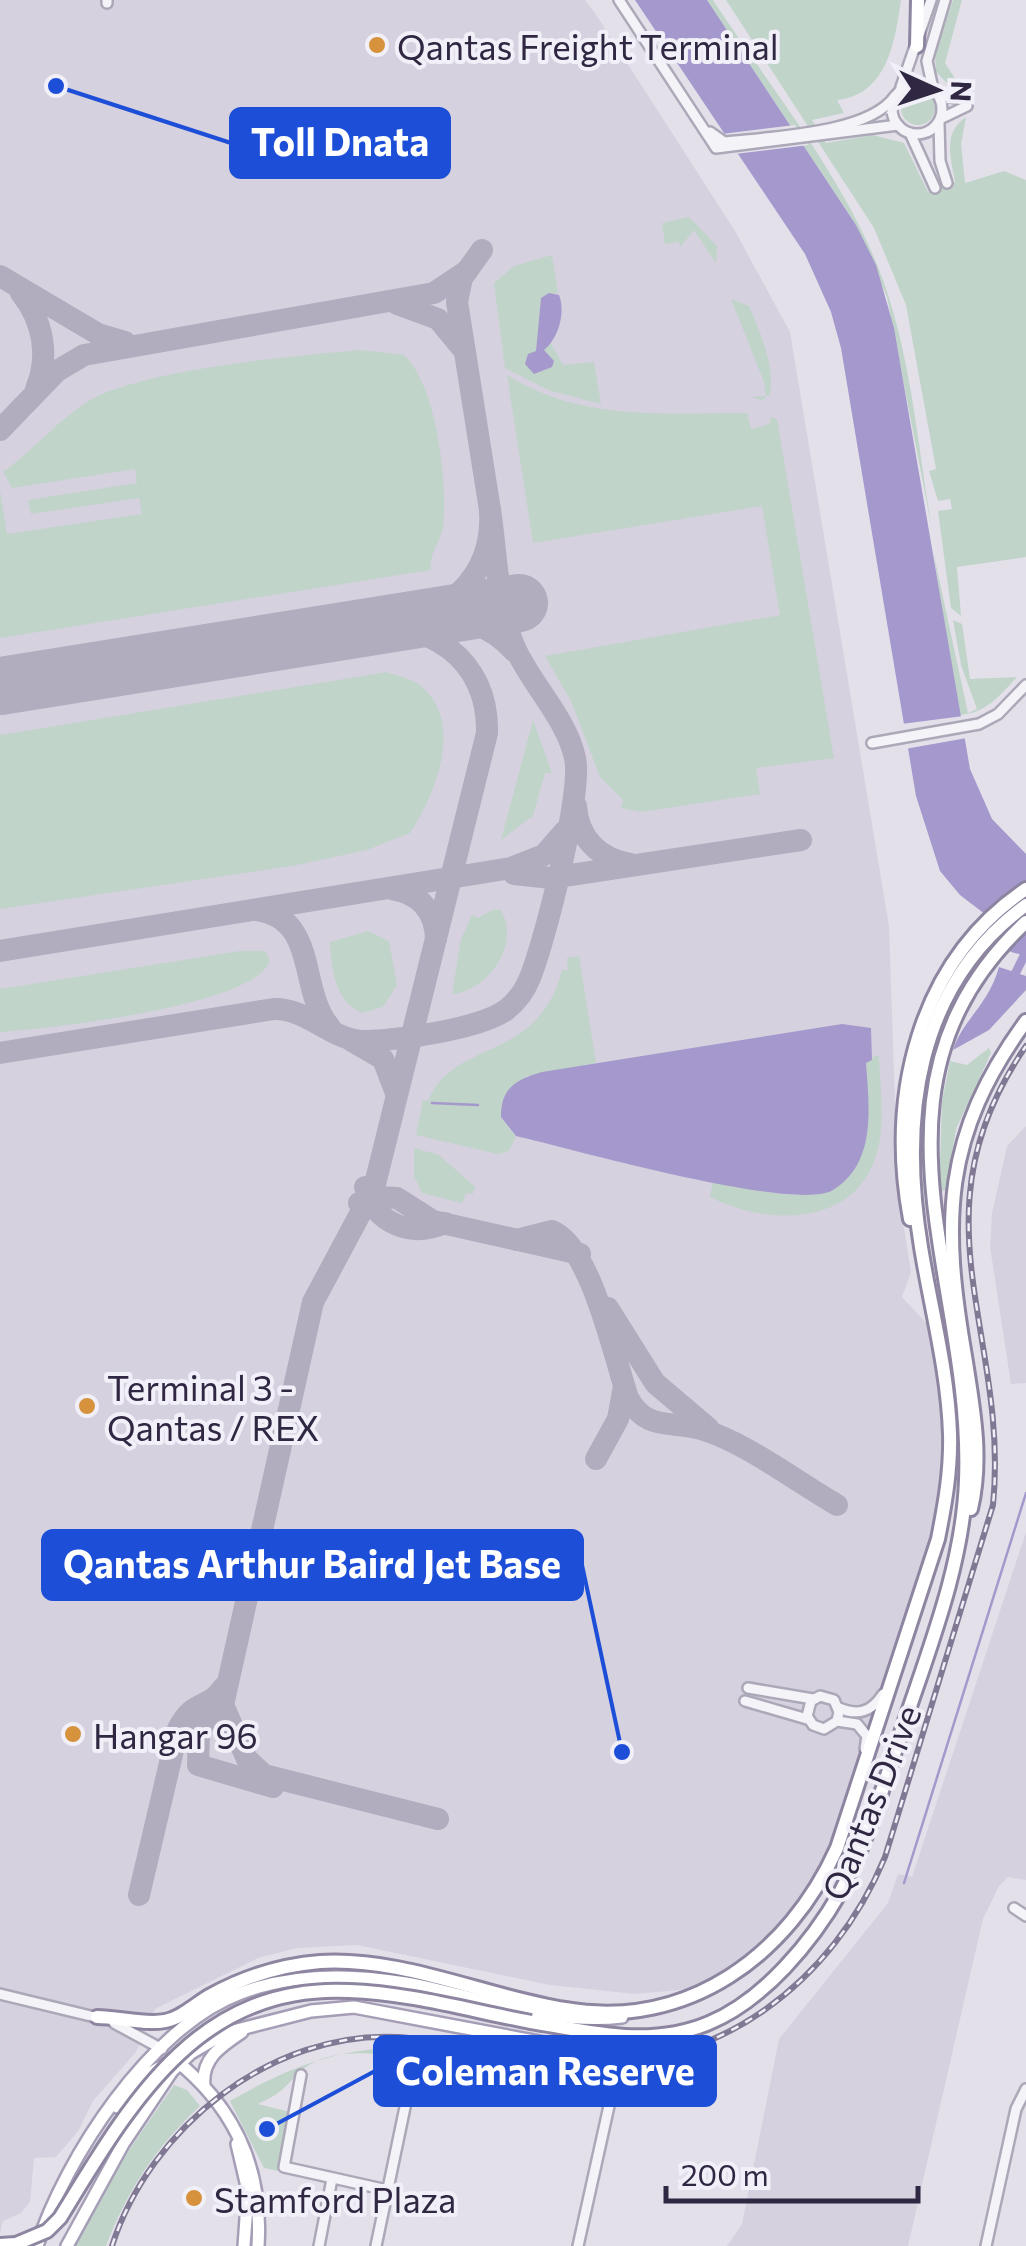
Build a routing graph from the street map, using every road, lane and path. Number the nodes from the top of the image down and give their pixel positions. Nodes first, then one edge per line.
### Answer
1 (619, 0) edge
2 (918, 0) edge
3 (931, 0) edge
4 (945, 0) edge
5 (916, 46) junction
6 (898, 92) junction
7 (936, 92) junction
8 (939, 121) junction
9 (898, 125) junction
10 (823, 133) junction
11 (910, 133) junction
12 (947, 183) dead end
13 (935, 188) dead end
14 (1026, 685) edge
15 (872, 743) dead end
16 (1026, 888) edge
17 (1026, 905) edge
18 (1026, 922) edge
19 (1026, 1021) edge
20 (917, 1113) junction
21 (950, 1572) junction
22 (894, 1674) junction
23 (815, 1698) junction
24 (839, 1708) junction
25 (809, 1720) junction
26 (837, 1721) junction
27 (864, 1766) junction
28 (1014, 1908) dead end
29 (1026, 1916) edge
30 (2, 1994) edge
31 (663, 2006) junction
32 (97, 2017) junction
33 (708, 2024) junction
34 (246, 2030) junction
35 (166, 2046) junction
36 (180, 2063) junction
37 (413, 2068) dead end
38 (301, 2075) dead end
39 (1026, 2089) edge
40 (206, 2092) junction
41 (611, 2097) dead end
42 (222, 2113) junction
43 (94, 2131) junction
44 (332, 2179) junction
45 (387, 2190) junction
46 (40, 2242) edge
47 (0, 2244) edge
48 (12, 2245) edge
49 (66, 2246) edge
50 (244, 2246) edge
51 (258, 2246) edge
52 (318, 2246) edge
53 (376, 2246) edge
54 (578, 2246) edge
55 (986, 2246) edge

1 - 10 street
2 - 5 highway
3 - 5 street
4 - 7 street
5 - 6 street
6 - 7 street
6 - 9 street
6 - 10 street
7 - 8 street
7 - 8 street
8 - 11 street
8 - 12 street
9 - 10 street
9 - 11 street
11 - 13 street
14 - 15 street
16 - 20 highway
17 - 20 highway, Qantas Drive
18 - 20 highway, Qantas Drive
19 - 21 highway
20 - 21 highway, Qantas Drive
20 - 22 highway, Qantas Drive
21 - 33 highway, Qantas Drive
22 - 24 street
22 - 27 highway, Qantas Drive
23 - 24 street
23 - 25 street
23 - 25 street
24 - 26 street
25 - 26 street
26 - 27 street
27 - 31 highway, Qantas Drive
28 - 29 street
30 - 32 street
31 - 32 highway, Qantas Drive
31 - 35 main road
32 - 35 street
33 - 34 main road, Qantas Drive
33 - 48 highway, bridge
34 - 36 main road, Qantas Drive
34 - 40 main road
35 - 36 main road
35 - 43 main road
36 - 40 main road
36 - 43 main road
36 - 49 main road, Qantas Drive
37 - 45 street
38 - 44 street
39 - 55 street
40 - 42 main road
41 - 54 street
42 - 50 main road
42 - 51 main road
43 - 46 main road
44 - 45 street
44 - 52 street
45 - 53 street
47 - 48 highway

